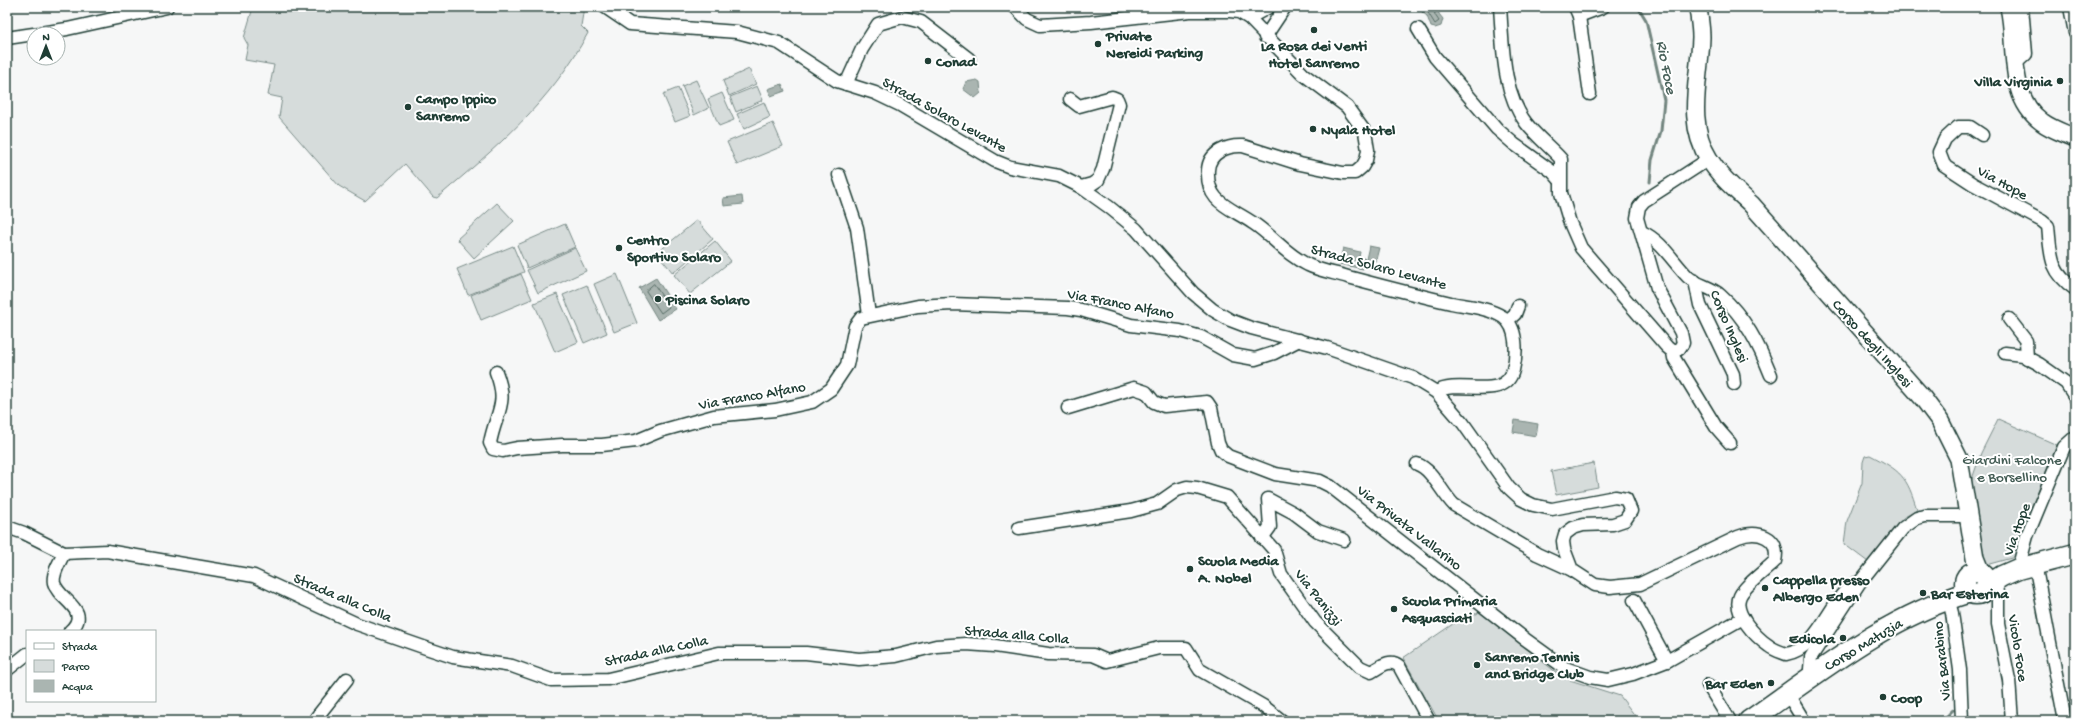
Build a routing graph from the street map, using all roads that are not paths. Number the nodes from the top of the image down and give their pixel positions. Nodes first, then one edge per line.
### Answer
1 (167, 7) edge
2 (605, 7) edge
3 (1015, 7) edge
4 (1269, 7) edge
5 (1285, 7) edge
6 (1500, 7) edge
7 (1603, 7) edge
8 (1698, 7) edge
9 (2009, 7) edge
10 (2022, 7) edge
11 (2070, 7) edge
12 (1577, 11) edge
13 (1248, 18) junction
14 (1418, 29) dead end
15 (2075, 33) edge
16 (1265, 37) junction
17 (7, 38) edge
18 (969, 59) dead end
19 (2015, 64) junction
20 (846, 84) junction
21 (1590, 94) dead end
22 (1070, 99) dead end
23 (1982, 135) dead end
24 (2075, 138) edge
25 (1709, 159) junction
26 (839, 175) dead end
27 (1560, 180) junction
28 (1081, 187) junction
29 (1642, 232) junction
30 (1695, 281) junction
31 (2075, 289) edge
32 (1518, 306) dead end
33 (869, 315) junction
34 (2009, 319) dead end
35 (1508, 320) junction
36 (1299, 340) junction
37 (1674, 351) junction
38 (2005, 353) dead end
39 (2027, 358) junction
40 (496, 372) dead end
41 (1771, 375) dead end
42 (1734, 384) dead end
43 (1436, 392) junction
44 (2075, 397) edge
45 (1068, 408) dead end
46 (2075, 437) edge
47 (1730, 444) dead end
48 (1417, 464) dead end
49 (1968, 516) junction
50 (7, 527) edge
51 (1019, 528) dead end
52 (1262, 538) junction
53 (1344, 540) dead end
54 (64, 554) junction
55 (2075, 554) edge
56 (1572, 570) junction
57 (1989, 576) junction
58 (1860, 582) junction
59 (1945, 599) junction
60 (1634, 600) dead end
61 (1743, 618) junction
62 (71, 630) edge
63 (26, 655) edge
64 (1667, 661) junction
65 (7, 670) edge
66 (1812, 676) junction
67 (347, 679) dead end
68 (1708, 685) dead end
69 (1787, 693) junction
70 (316, 721) edge
71 (1282, 721) edge
72 (1429, 721) edge
73 (1730, 721) edge
74 (1750, 721) edge
75 (1804, 721) edge
76 (1962, 721) edge
77 (2012, 721) edge
78 (2065, 721) edge

1 - 17 street
2 - 20 street, Strada Solaro Levante
3 - 13 street, Strada Solaro Levante
4 - 13 street
5 - 16 street
6 - 27 street
7 - 12 street
8 - 25 main road, Corso degli Inglesi
9 - 19 main road
10 - 19 street
11 - 15 street
12 - 21 street
13 - 16 street, Strada Solaro Levante
14 - 27 street
16 - 35 street, Strada Solaro Levante
18 - 20 street
19 - 24 main road
20 - 28 street, Strada Solaro Levante
22 - 28 street
23 - 31 street, Via Hope
25 - 29 street
25 - 49 main road, Corso degli Inglesi
26 - 33 street
27 - 37 street
28 - 36 street, Strada Solaro Levante
29 - 30 street
29 - 37 street
30 - 41 street
30 - 42 street, Corso Inglesi
32 - 35 street
33 - 36 street, Via Franco Alfano
33 - 40 street, Via Franco Alfano
34 - 39 street
35 - 43 street
36 - 43 street, Strada Solaro Levante
37 - 47 street
38 - 39 street
39 - 44 street
43 - 56 street, Strada Solaro Levante
45 - 64 street, Via Privata Vallarino
46 - 57 street, Via Hope
48 - 56 street
49 - 57 main road, Corso degli Inglesi
49 - 58 street
50 - 54 street
51 - 52 street, Via Panizzi
52 - 53 street
52 - 72 street, Via Panizzi
54 - 62 street
54 - 71 street, Strada alla Colla
55 - 57 main road, Corso Matuzia
56 - 61 street
57 - 59 main road, Corso Matuzia
57 - 77 street, Vicolo Foce
57 - 78 street
58 - 61 street
58 - 66 street
59 - 66 main road, Corso Matuzia
59 - 76 street, Via Barabino
60 - 64 street
61 - 64 street, Via Privata Vallarino
63 - 65 street
66 - 69 main road, Corso Matuzia
67 - 70 street
68 - 73 street
69 - 74 main road, Corso Matuzia
69 - 75 street

